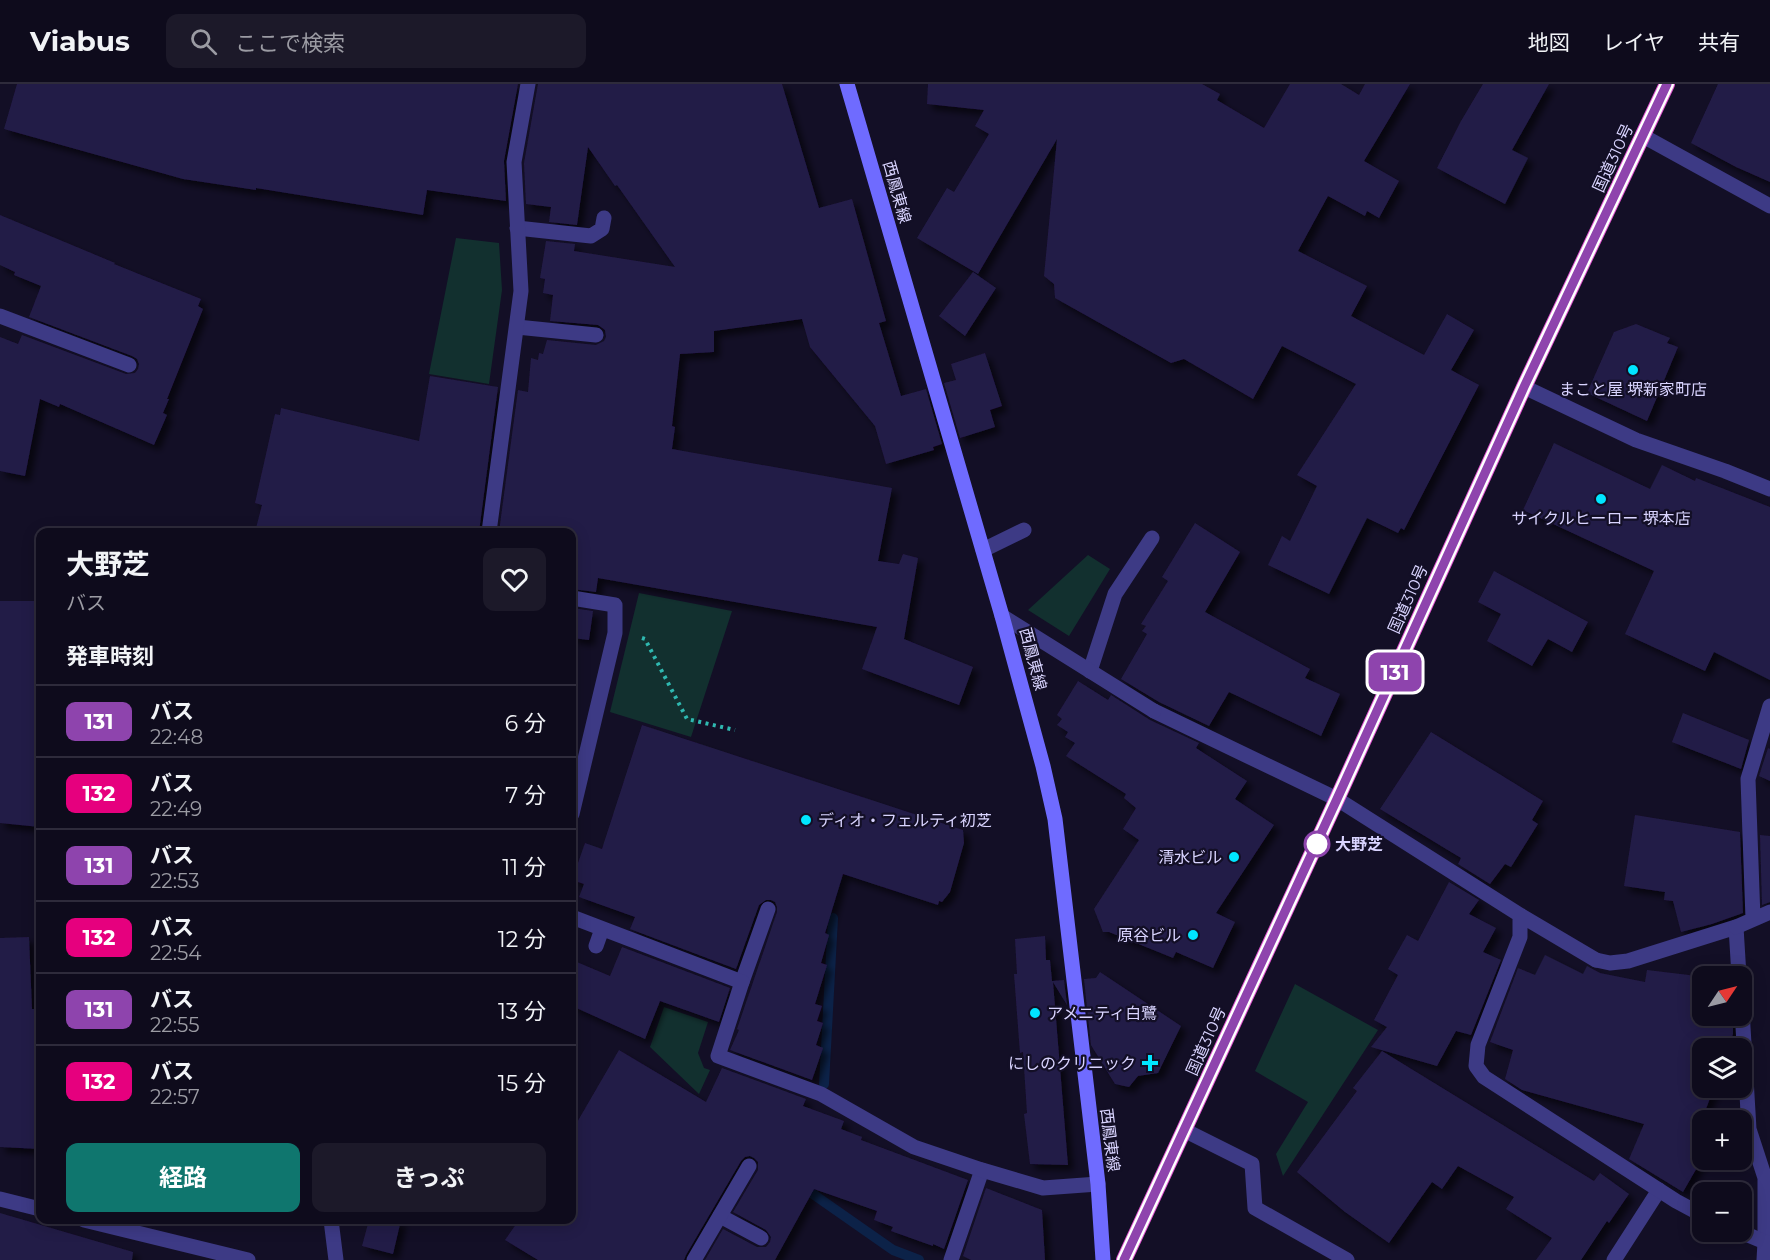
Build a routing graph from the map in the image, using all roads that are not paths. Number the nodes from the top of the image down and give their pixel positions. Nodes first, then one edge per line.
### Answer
1 (528, 84) edge
2 (847, 84) edge
3 (1667, 84) edge
4 (1643, 136) junction
5 (1770, 206) edge
6 (604, 218) dead end
7 (517, 228) junction
8 (0, 316) edge
9 (517, 327) junction
10 (596, 335) dead end
11 (129, 365) dead end
12 (1524, 387) junction
13 (1770, 489) edge
14 (490, 528) edge
15 (1024, 530) dead end
16 (1152, 538) dead end
17 (982, 550) junction
18 (576, 599) edge
19 (1002, 616) junction
20 (1090, 671) junction
21 (1770, 706) edge
22 (576, 797) edge
23 (1337, 799) junction
24 (768, 909) dead end
25 (1770, 912) edge
26 (1520, 915) junction
27 (576, 919) edge
28 (1753, 919) junction
29 (1736, 927) junction
30 (602, 929) junction
31 (596, 946) dead end
32 (1738, 966) edge
33 (742, 982) junction
34 (1743, 1026) edge
35 (1184, 1130) junction
36 (749, 1166) dead end
37 (982, 1170) junction
38 (1098, 1184) junction
39 (1659, 1190) junction
40 (0, 1199) edge
41 (36, 1208) edge
42 (1692, 1210) edge
43 (720, 1216) junction
44 (100, 1224) edge
45 (332, 1224) edge
46 (1752, 1236) edge
47 (761, 1238) dead end
48 (1768, 1243) edge
49 (248, 1260) edge
50 (336, 1260) edge
51 (694, 1260) edge
52 (951, 1260) edge
53 (1103, 1260) edge
54 (1124, 1260) edge
55 (1347, 1260) edge
56 (1614, 1260) edge
57 (1764, 1260) edge

1 - 7 street
2 - 17 main road, 西鳳東線
3 - 4 highway, 国道310号
4 - 5 street
4 - 12 highway, 国道310号
6 - 7 street
7 - 9 street
8 - 11 street
9 - 10 street
9 - 14 street
12 - 13 street
12 - 23 highway, 国道310号
15 - 17 street
16 - 20 street
17 - 19 main road, 西鳳東線
18 - 22 street
19 - 20 street
19 - 38 main road, 西鳳東線
20 - 23 street
21 - 28 street
23 - 26 street
23 - 35 highway, 国道310号
24 - 33 street
25 - 28 street
26 - 29 street
26 - 39 street
27 - 30 street
28 - 29 street
29 - 32 street
30 - 31 street
30 - 33 street
33 - 37 street
34 - 48 street
35 - 54 highway, 国道310号
35 - 55 street
36 - 43 street
37 - 38 street
37 - 52 street
38 - 53 main road, 西鳳東線
39 - 42 street
39 - 56 street
40 - 41 street
43 - 47 street
43 - 51 street
44 - 49 street
45 - 50 street
46 - 48 street
48 - 57 street

